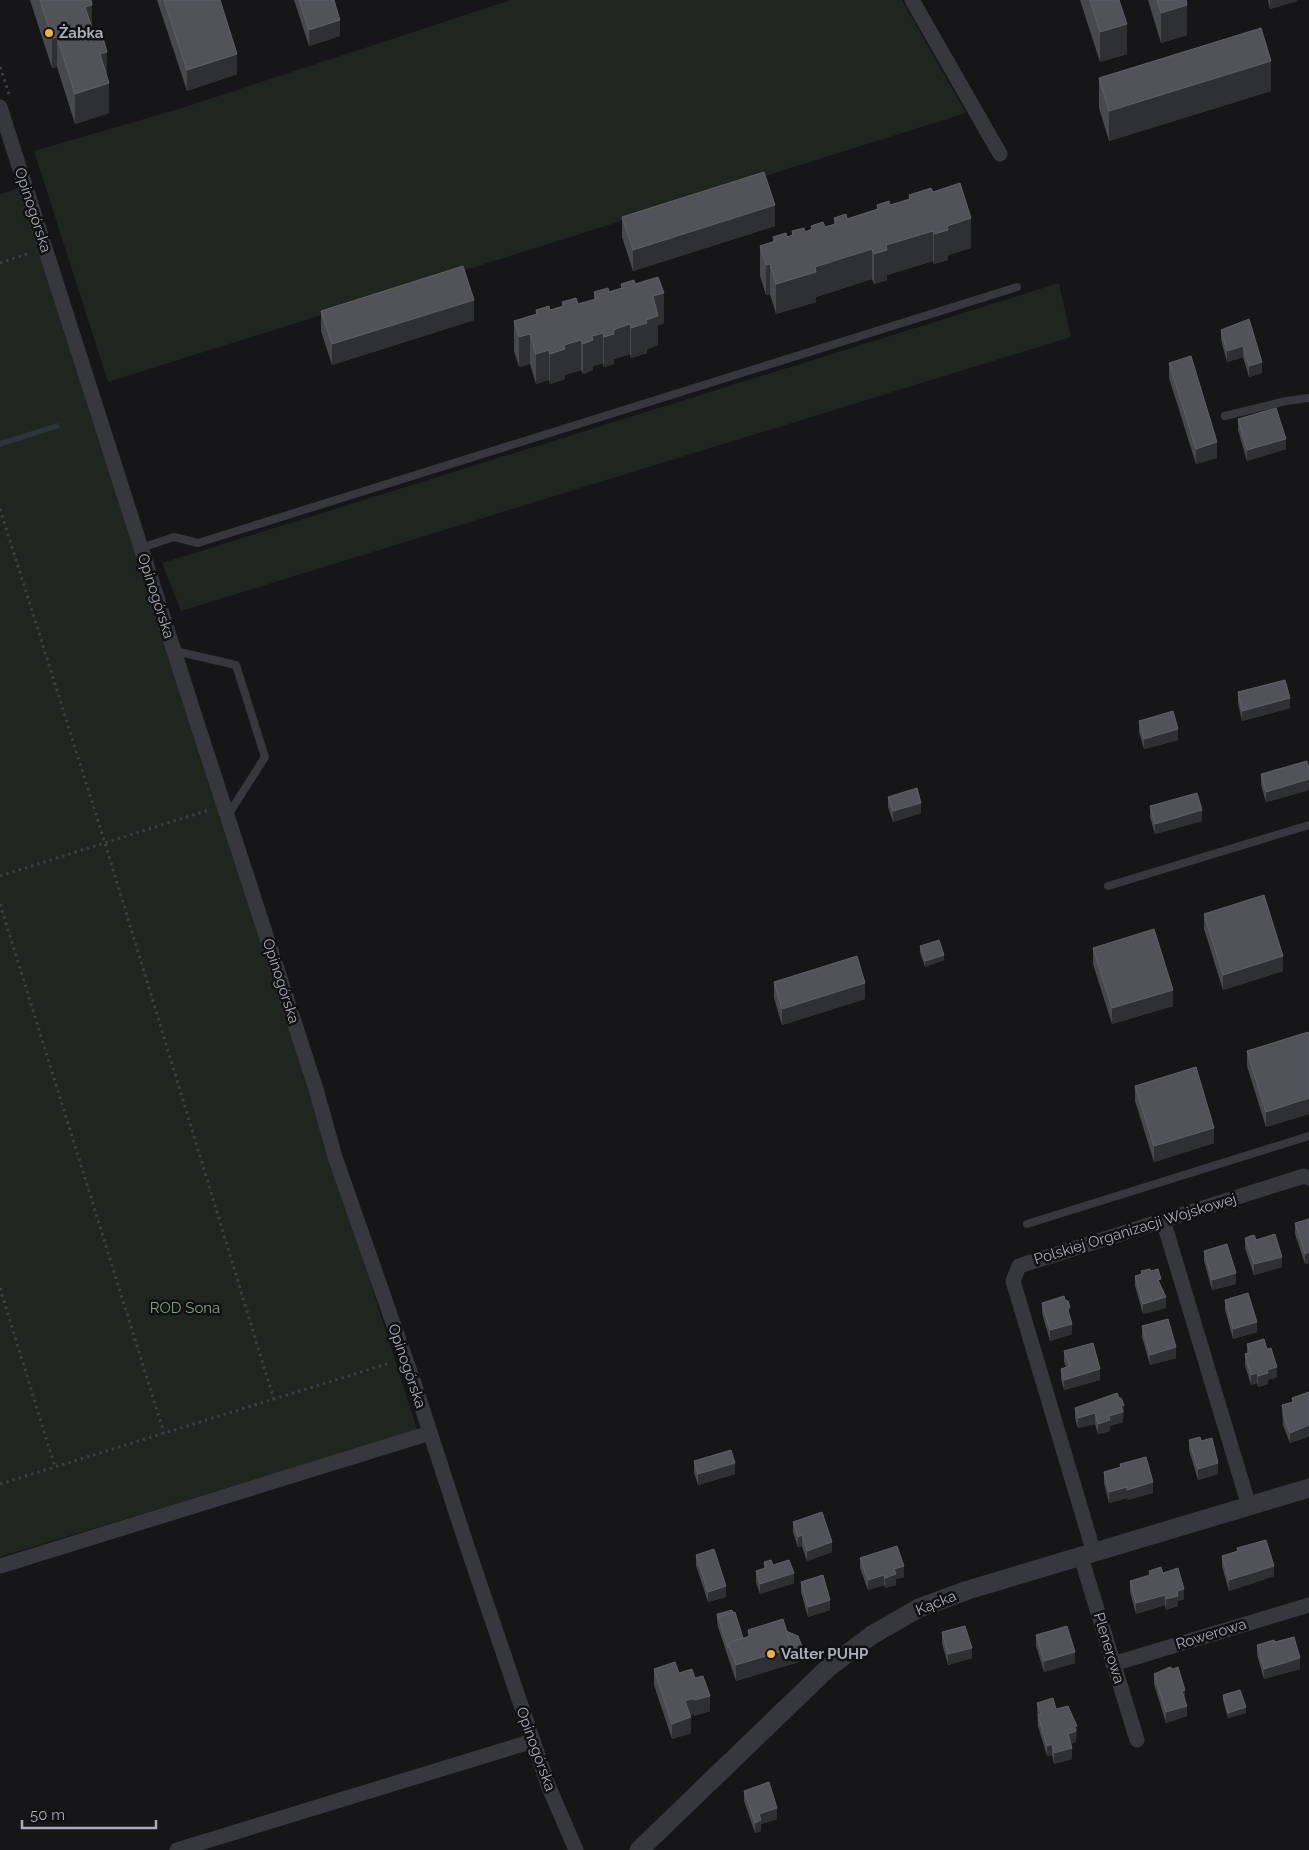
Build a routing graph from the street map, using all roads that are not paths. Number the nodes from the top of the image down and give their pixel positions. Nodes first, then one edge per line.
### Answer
1 (912, 0) edge
2 (0, 107) edge
3 (1000, 154) dead end
4 (1017, 287) dead end
5 (1309, 398) edge
6 (1225, 416) dead end
7 (141, 548) junction
8 (174, 651) junction
9 (226, 810) junction
10 (1309, 825) edge
11 (1108, 886) dead end
12 (1309, 1136) edge
13 (1309, 1178) edge
14 (1163, 1220) junction
15 (1027, 1224) dead end
16 (430, 1433) junction
17 (1309, 1488) edge
18 (1249, 1506) junction
19 (1088, 1555) junction
20 (0, 1566) edge
21 (1309, 1605) edge
22 (1113, 1664) junction
23 (1136, 1740) dead end
24 (533, 1741) junction
25 (177, 1850) edge
26 (576, 1850) edge
27 (639, 1850) edge

1 - 3 street
2 - 7 street, Opinogórska
4 - 7 lane
5 - 6 lane
7 - 8 street, Opinogórska
8 - 9 street, Opinogórska
8 - 9 lane
9 - 16 street, Opinogórska
10 - 11 lane
12 - 15 lane
13 - 14 street, Polskiej Organizacji Wojskowej
14 - 18 street
14 - 19 street, Polskiej Organizacji Wojskowej
16 - 20 street
16 - 24 street, Opinogórska
17 - 18 street, Kącka
18 - 19 street, Kącka
19 - 22 street, Plenerowa
19 - 27 street, Kącka
21 - 22 street, Rowerowa
22 - 23 street, Plenerowa
24 - 25 street
24 - 26 street, Opinogórska

